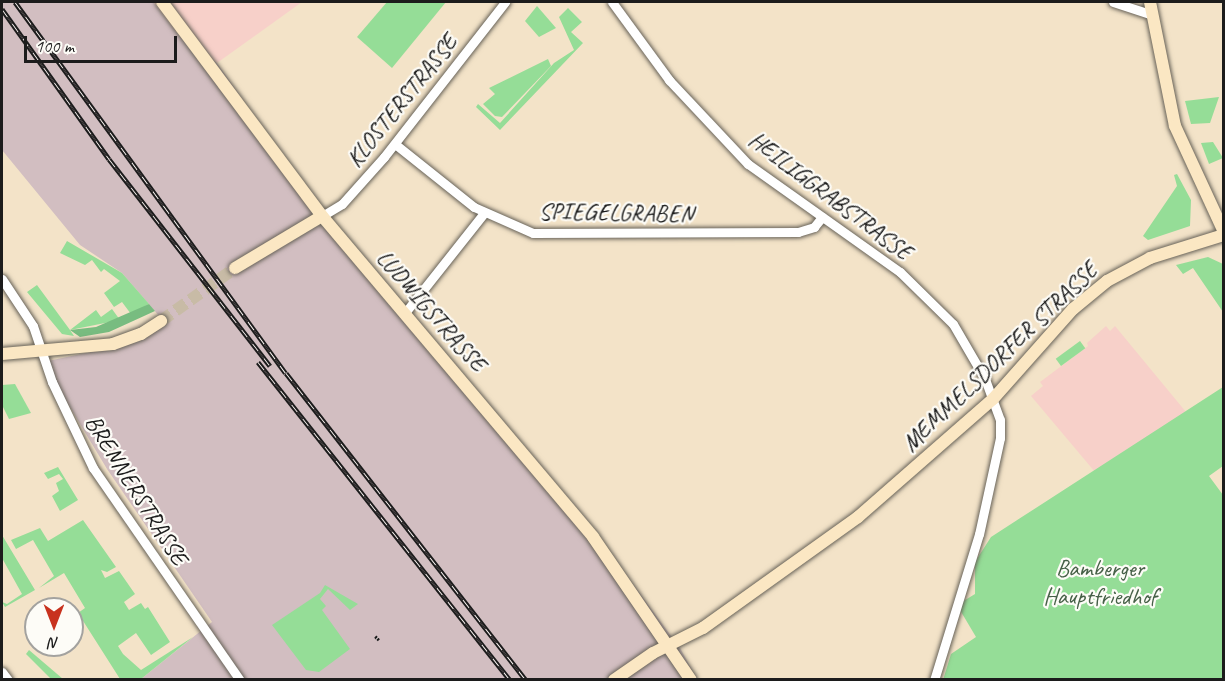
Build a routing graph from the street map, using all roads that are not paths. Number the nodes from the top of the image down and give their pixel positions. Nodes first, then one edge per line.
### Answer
1 (162, 2) edge
2 (505, 2) edge
3 (612, 2) edge
4 (1113, 2) edge
5 (1150, 8) edge
6 (395, 144) junction
7 (484, 213) junction
8 (322, 216) junction
9 (822, 217) junction
10 (1224, 234) edge
11 (235, 268) tunnel mouth
12 (2, 279) edge
13 (404, 314) junction
14 (161, 321) tunnel mouth
15 (44, 350) junction
16 (2, 354) edge
17 (993, 399) junction
18 (671, 645) junction
19 (2, 672) edge
20 (8, 680) edge
21 (240, 680) edge
22 (614, 680) edge
23 (691, 680) edge
24 (934, 680) edge

1 - 8 street, LUDWIGSTRASSE
2 - 6 street, KLOSTERSTRASSE
3 - 9 street, HEILIGGRABSTRASSE
4 - 5 street
5 - 10 street
6 - 7 street, SPIEGELGRABEN
6 - 8 street, KLOSTERSTRASSE
7 - 9 street, SPIEGELGRABEN
7 - 13 street
8 - 11 street
8 - 13 street, LUDWIGSTRASSE
9 - 17 street, HEILIGGRABSTRASSE
10 - 17 street, MEMMELSDORFER STRASSE
12 - 15 street, BRENNERSTRASSE
13 - 18 street, LUDWIGSTRASSE
14 - 15 street
15 - 16 street
15 - 21 street, BRENNERSTRASSE
17 - 18 street, MEMMELSDORFER STRASSE
17 - 24 street, HEILIGGRABSTRASSE
18 - 22 street, MEMMELSDORFER STRASSE
18 - 23 street, LUDWIGSTRASSE
19 - 20 street

